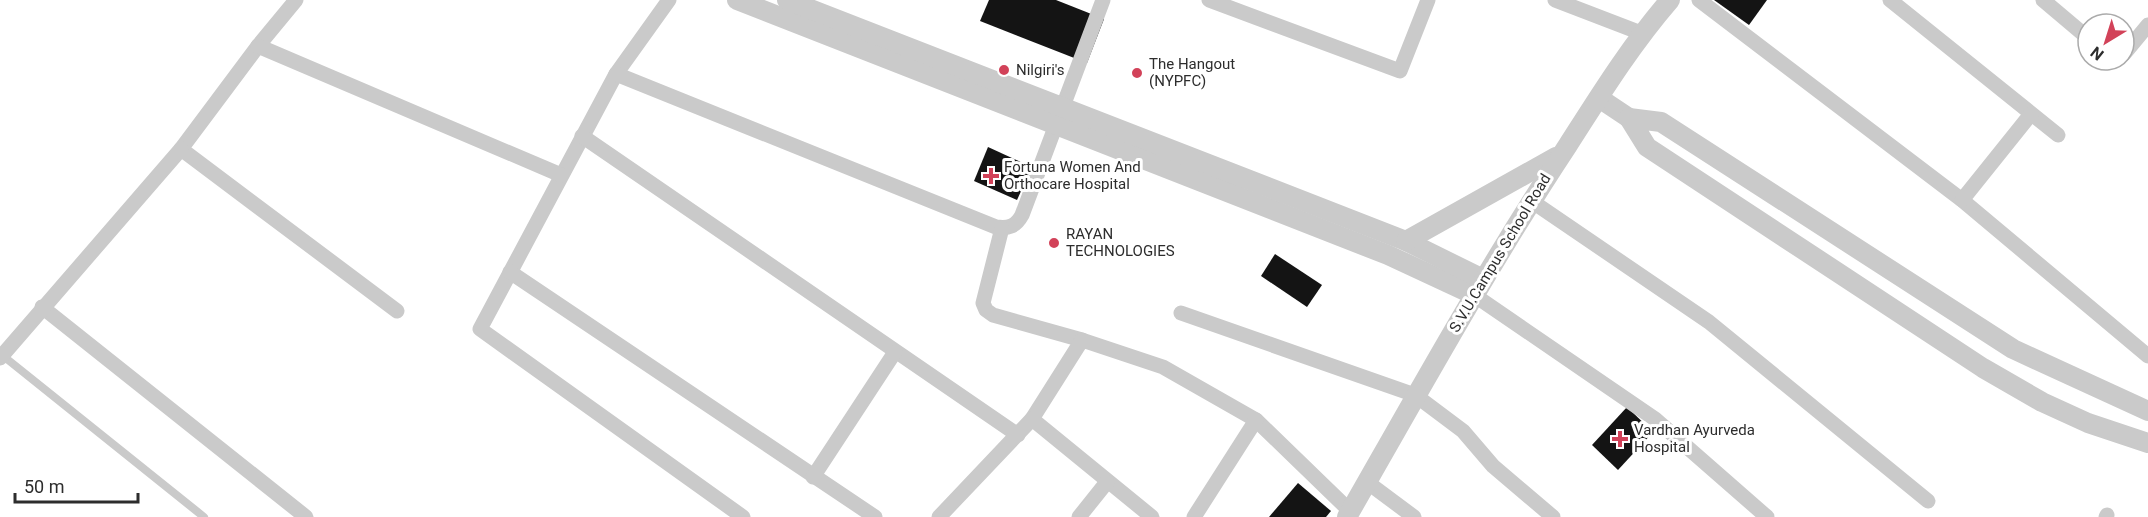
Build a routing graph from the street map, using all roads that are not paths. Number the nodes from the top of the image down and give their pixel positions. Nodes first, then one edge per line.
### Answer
1 (296, 0) edge
2 (669, 0) edge
3 (737, 0) edge
4 (787, 0) edge
5 (1102, 0) edge
6 (1209, 0) edge
7 (1428, 0) edge
8 (1555, 0) edge
9 (1670, 0) edge
10 (1700, 0) edge
11 (1890, 0) edge
12 (2043, 0) edge
13 (2148, 26) edge
14 (2076, 28) edge
15 (1641, 33) junction
16 (2136, 40) edge
17 (258, 46) junction
18 (616, 74) junction
19 (1599, 98) junction
20 (2031, 114) junction
21 (1059, 117) junction
22 (1629, 118) junction
23 (2058, 135) dead end
24 (582, 136) junction
25 (181, 149) junction
26 (1561, 154) junction
27 (561, 175) junction
28 (1530, 200) junction
29 (1962, 201) junction
30 (1002, 228) junction
31 (1406, 241) junction
32 (510, 272) junction
33 (1479, 287) junction
34 (42, 307) junction
35 (397, 311) dead end
36 (1181, 313) dead end
37 (1082, 340) junction
38 (3, 350) edge
39 (895, 352) junction
40 (2148, 356) edge
41 (1415, 395) junction
42 (2148, 411) edge
43 (1032, 419) junction
44 (1256, 420) junction
45 (1018, 435) junction
46 (2148, 443) edge
47 (813, 477) junction
48 (1107, 482) junction
49 (1367, 482) junction
50 (1928, 501) dead end
51 (1349, 514) edge
52 (204, 517) edge
53 (306, 517) edge
54 (743, 517) edge
55 (875, 517) edge
56 (939, 517) edge
57 (1080, 517) edge
58 (1152, 517) edge
59 (1194, 517) edge
60 (1414, 517) edge
61 (1552, 517) edge
62 (1767, 517) edge

1 - 17 street
2 - 18 street
3 - 21 street
4 - 21 street
5 - 21 street
6 - 7 street
8 - 15 street
9 - 15 street, S.V.U.Campus School Road
10 - 29 street
11 - 20 street
12 - 14 street
13 - 16 street
15 - 19 street, S.V.U.Campus School Road
17 - 25 street
17 - 27 street
18 - 24 street
18 - 30 street
19 - 22 street
19 - 26 street, S.V.U.Campus School Road
20 - 23 street
20 - 29 street
21 - 30 street
21 - 31 street
21 - 33 street
22 - 42 street
22 - 46 street
24 - 27 street
24 - 39 street
25 - 34 street
25 - 35 street
26 - 28 street, S.V.U.Campus School Road
26 - 31 street
27 - 32 street
28 - 33 street, S.V.U.Campus School Road
28 - 50 street
29 - 40 street
30 - 37 street
31 - 33 street
32 - 47 street
32 - 54 street
33 - 41 street, S.V.U.Campus School Road
33 - 62 street
34 - 38 street
34 - 53 street
36 - 41 street
37 - 43 street
37 - 44 street
38 - 52 lane
39 - 45 street
39 - 47 street
41 - 49 street, S.V.U.Campus School Road
41 - 61 street
43 - 45 street
43 - 48 street
44 - 51 street
44 - 59 street
45 - 56 street
47 - 55 street
48 - 57 street
48 - 58 street
49 - 51 street, S.V.U.Campus School Road
49 - 60 street

